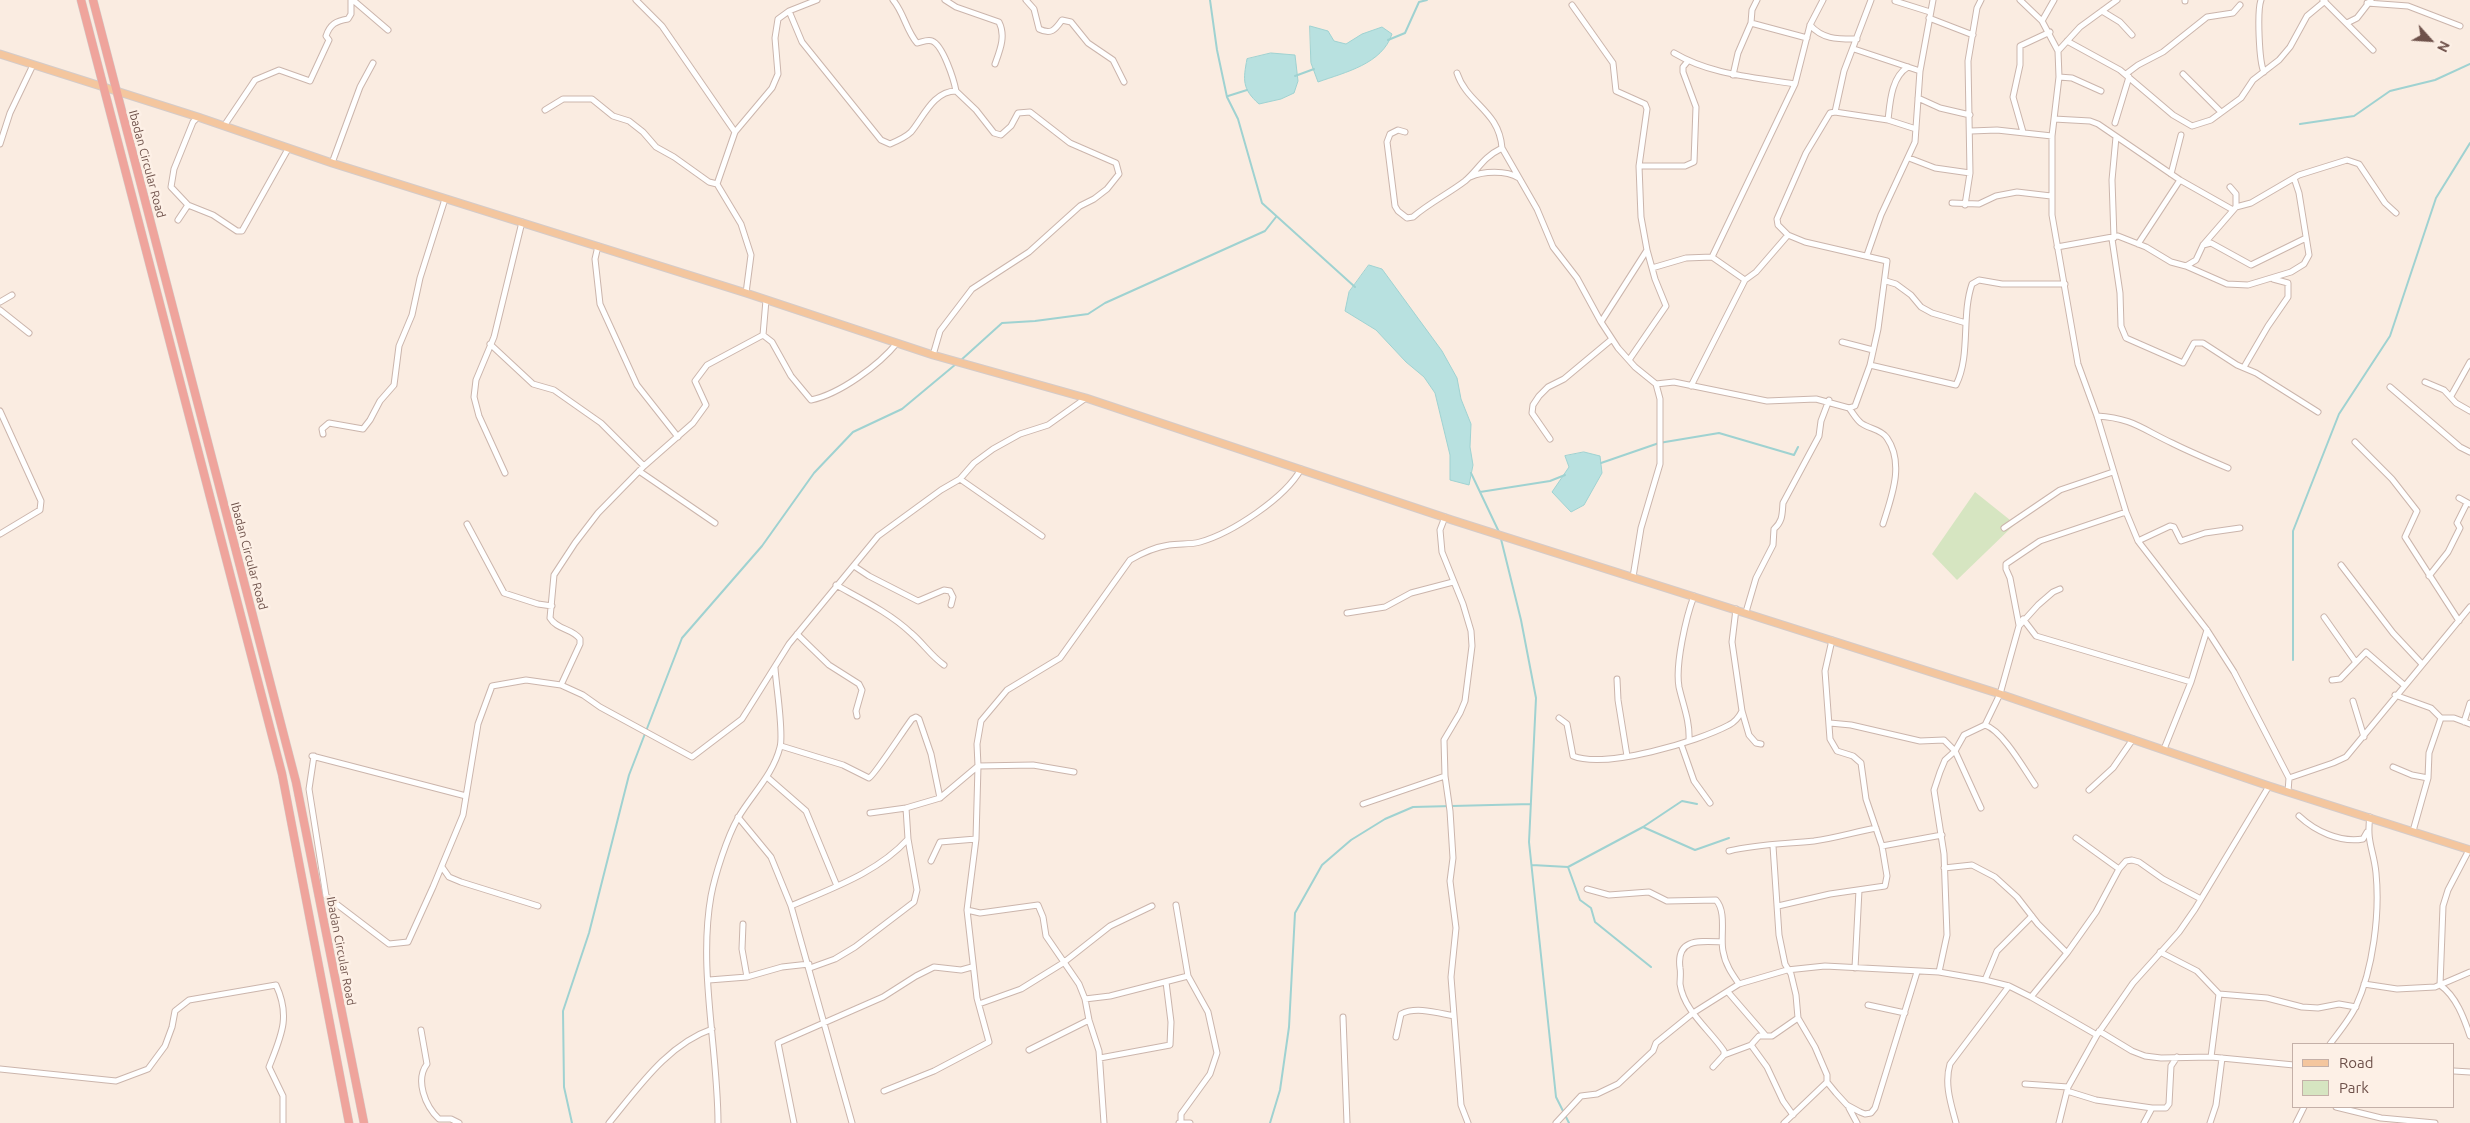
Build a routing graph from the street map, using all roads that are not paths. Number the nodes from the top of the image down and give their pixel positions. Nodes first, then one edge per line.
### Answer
1 (81, 0) edge
2 (93, 0) edge
3 (352, 0) edge
4 (636, 0) edge
5 (816, 0) edge
6 (893, 0) edge
7 (945, 0) edge
8 (1026, 0) edge
9 (1757, 0) edge
10 (1823, 0) edge
11 (1870, 0) edge
12 (1933, 0) edge
13 (1981, 0) edge
14 (2020, 0) edge
15 (2054, 0) edge
16 (2117, 0) edge
17 (2261, 0) edge
18 (1895, 1) edge
19 (2324, 1) edge
20 (2369, 2) edge
21 (1572, 5) dead end
22 (2240, 5) dead end
23 (789, 11) junction
24 (2102, 11) junction
25 (1930, 12) junction
26 (1929, 18) junction
27 (2042, 21) junction
28 (1751, 23) junction
29 (2346, 23) junction
30 (1810, 25) junction
31 (2460, 26) dead end
32 (388, 30) dead end
33 (2050, 32) junction
34 (1973, 35) junction
35 (2132, 35) dead end
36 (1808, 38) junction
37 (1857, 39) junction
38 (2067, 41) junction
39 (1854, 49) junction
40 (2374, 50) dead end
41 (2058, 51) junction
42 (1674, 53) dead end
43 (0, 54) edge
44 (1688, 61) junction
45 (373, 62) dead end
46 (995, 64) dead end
47 (33, 65) junction
48 (1908, 67) junction
49 (1920, 72) junction
50 (2264, 72) junction
51 (1457, 73) dead end
52 (2183, 74) dead end
53 (1733, 75) junction
54 (2127, 76) junction
55 (2059, 77) junction
56 (1124, 82) dead end
57 (1795, 84) junction
58 (956, 91) junction
59 (2101, 91) dead end
60 (1918, 98) junction
61 (544, 110) dead end
62 (1835, 112) junction
63 (2221, 112) junction
64 (1970, 115) junction
65 (198, 117) junction
66 (2054, 119) junction
67 (1888, 120) junction
68 (2115, 123) dead end
69 (224, 126) junction
70 (1916, 129) junction
71 (1971, 131) junction
72 (735, 132) junction
73 (1405, 132) dead end
74 (2023, 132) junction
75 (2181, 135) dead end
76 (2052, 136) junction
77 (2116, 137) junction
78 (0, 144) edge
79 (1502, 148) junction
80 (288, 149) junction
81 (1909, 158) junction
82 (332, 163) junction
83 (1639, 166) junction
84 (1970, 173) junction
85 (2171, 174) junction
86 (1469, 178) junction
87 (1520, 178) junction
88 (2294, 178) junction
89 (2180, 180) junction
90 (718, 184) junction
91 (2230, 187) dead end
92 (2051, 196) junction
93 (445, 198) junction
94 (1952, 203) dead end
95 (188, 205) junction
96 (1965, 205) junction
97 (2234, 209) junction
98 (2396, 212) dead end
99 (178, 220) dead end
100 (522, 222) junction
101 (1788, 235) junction
102 (2306, 238) junction
103 (2113, 239) junction
104 (2138, 244) junction
105 (2203, 245) junction
106 (598, 246) junction
107 (2057, 247) junction
108 (1647, 250) junction
109 (1866, 255) junction
110 (1712, 258) junction
111 (2186, 266) junction
112 (1652, 268) junction
113 (2272, 279) junction
114 (1745, 280) junction
115 (1886, 281) junction
116 (2065, 284) junction
117 (746, 293) junction
118 (12, 295) dead end
119 (766, 300) junction
120 (0, 302) edge
121 (0, 310) edge
122 (1601, 322) junction
123 (1966, 323) junction
124 (29, 333) dead end
125 (763, 335) junction
126 (1612, 339) junction
127 (1842, 342) dead end
128 (897, 343) junction
129 (490, 344) junction
130 (1873, 350) junction
131 (933, 355) junction
132 (1629, 360) junction
133 (2470, 362) edge
134 (1870, 365) junction
135 (2244, 367) junction
136 (2425, 382) dead end
137 (1656, 384) junction
138 (1691, 386) junction
139 (2390, 387) dead end
140 (2451, 396) junction
141 (1086, 398) junction
142 (1828, 400) junction
143 (1849, 408) junction
144 (0, 411) edge
145 (2470, 411) edge
146 (2318, 412) dead end
147 (2097, 416) junction
148 (323, 434) dead end
149 (678, 437) junction
150 (1550, 439) dead end
151 (2355, 442) dead end
152 (2470, 452) edge
153 (1302, 468) junction
154 (2228, 468) dead end
155 (642, 469) junction
156 (505, 472) dead end
157 (2113, 472) junction
158 (960, 479) junction
159 (2459, 498) dead end
160 (2468, 503) edge
161 (2126, 512) junction
162 (1445, 517) junction
163 (715, 523) dead end
164 (467, 524) dead end
165 (1883, 524) dead end
166 (2004, 528) dead end
167 (2240, 528) dead end
168 (0, 534) edge
169 (1042, 536) dead end
170 (2138, 540) junction
171 (2341, 565) dead end
172 (854, 566) junction
173 (1632, 576) junction
174 (2429, 576) junction
175 (1453, 582) junction
176 (836, 585) junction
177 (2060, 589) dead end
178 (1694, 595) junction
179 (951, 605) dead end
180 (552, 606) junction
181 (2470, 607) edge
182 (1736, 609) junction
183 (1746, 612) junction
184 (1347, 613) dead end
185 (2324, 617) dead end
186 (2023, 619) junction
187 (2459, 621) junction
188 (2019, 626) junction
189 (2207, 630) junction
190 (797, 634) junction
191 (1832, 640) junction
192 (2355, 661) junction
193 (2422, 664) junction
194 (944, 665) dead end
195 (775, 667) junction
196 (1618, 679) dead end
197 (2332, 680) dead end
198 (2191, 682) junction
199 (561, 685) junction
200 (2404, 685) junction
201 (2000, 694) junction
202 (2396, 695) junction
203 (2353, 701) dead end
204 (2470, 703) edge
205 (1742, 711) junction
206 (857, 716) dead end
207 (1559, 718) dead end
208 (2442, 718) junction
209 (1830, 723) junction
210 (2467, 723) edge
211 (1985, 725) junction
212 (2364, 737) junction
213 (2133, 739) junction
214 (1689, 740) junction
215 (1681, 744) junction
216 (1760, 744) dead end
217 (781, 746) junction
218 (2164, 749) junction
219 (1955, 751) junction
220 (1627, 756) junction
221 (978, 766) junction
222 (2393, 767) dead end
223 (1074, 772) dead end
224 (1445, 776) junction
225 (767, 778) junction
226 (2289, 778) junction
227 (2428, 778) junction
228 (2035, 785) dead end
229 (2269, 786) junction
230 (2089, 790) dead end
231 (2288, 792) junction
232 (466, 796) junction
233 (940, 798) junction
234 (1363, 804) dead end
235 (1710, 804) dead end
236 (906, 808) junction
237 (1981, 808) dead end
238 (870, 813) dead end
239 (2299, 816) dead end
240 (738, 817) junction
241 (2370, 817) junction
242 (1876, 828) junction
243 (2367, 832) junction
244 (2413, 832) junction
245 (1942, 835) junction
246 (2076, 838) dead end
247 (908, 839) junction
248 (976, 839) junction
249 (1773, 846) junction
250 (1882, 846) junction
251 (2470, 850) edge
252 (1729, 851) dead end
253 (931, 862) dead end
254 (442, 867) junction
255 (1944, 868) junction
256 (2119, 869) junction
257 (837, 886) junction
258 (1587, 889) dead end
259 (1859, 890) junction
260 (2201, 899) junction
261 (1176, 905) dead end
262 (538, 906) dead end
263 (791, 906) junction
264 (1152, 906) dead end
265 (1778, 906) junction
266 (967, 910) junction
267 (2032, 916) junction
268 (743, 924) dead end
269 (1722, 942) junction
270 (2160, 952) junction
271 (2067, 953) junction
272 (1064, 963) junction
273 (809, 966) junction
274 (972, 967) junction
275 (1856, 968) junction
276 (1786, 970) junction
277 (1917, 972) junction
278 (1939, 972) junction
279 (2470, 972) edge
280 (1188, 976) junction
281 (747, 977) junction
282 (709, 980) junction
283 (1985, 980) junction
284 (1166, 982) junction
285 (1739, 984) junction
286 (2364, 984) junction
287 (2440, 985) junction
288 (2009, 986) junction
289 (1728, 992) junction
290 (2220, 994) junction
291 (2031, 997) junction
292 (1086, 998) junction
293 (979, 1004) junction
294 (1868, 1005) dead end
295 (2356, 1007) junction
296 (1905, 1013) junction
297 (1693, 1014) junction
298 (1343, 1016) dead end
299 (1454, 1016) junction
300 (1798, 1018) junction
301 (1089, 1020) junction
302 (824, 1024) junction
303 (712, 1029) junction
304 (421, 1030) dead end
305 (2098, 1032) junction
306 (1766, 1036) junction
307 (2470, 1036) edge
308 (1396, 1037) dead end
309 (2331, 1043) edge
310 (1751, 1045) junction
311 (1029, 1050) dead end
312 (1724, 1055) junction
313 (2177, 1057) junction
314 (2211, 1057) junction
315 (1100, 1058) junction
316 (2222, 1058) junction
317 (2292, 1065) edge
318 (1713, 1067) dead end
319 (0, 1069) edge
320 (2455, 1071) edge
321 (2470, 1072) edge
322 (1827, 1082) junction
323 (2025, 1084) dead end
324 (2068, 1089) junction
325 (884, 1091) dead end
326 (1847, 1105) junction
327 (2152, 1108) junction
328 (2304, 1108) edge
329 (2340, 1108) edge
330 (1793, 1114) junction
331 (1180, 1122) edge
332 (1857, 1122) edge
333 (283, 1123) edge
334 (349, 1123) edge
335 (364, 1123) edge
336 (459, 1123) edge
337 (609, 1123) edge
338 (718, 1123) edge
339 (794, 1123) edge
340 (852, 1123) edge
341 (1104, 1123) edge
342 (1190, 1123) edge
343 (1347, 1123) edge
344 (1468, 1123) edge
345 (1556, 1123) edge
346 (1784, 1123) edge
347 (1956, 1123) edge
348 (2059, 1123) edge
349 (2144, 1123) edge
350 (2211, 1123) edge
351 (2296, 1123) edge
352 (2435, 1123) edge

1 - 334 highway, Ibadan Circular Road
2 - 335 highway, Ibadan Circular Road
3 - 32 street
3 - 69 street
4 - 72 street
5 - 23 street
6 - 58 street
7 - 46 street
8 - 56 street
9 - 28 street
10 - 30 street
11 - 37 street
12 - 25 street
13 - 34 street
14 - 27 street
15 - 27 street
16 - 24 street
17 - 50 street
18 - 25 street
19 - 29 street
19 - 50 street
20 - 29 street
20 - 31 street
21 - 83 street
22 - 54 street
23 - 58 street
23 - 72 street
24 - 35 street
24 - 38 street
25 - 26 street
26 - 34 street
26 - 49 street
27 - 33 street
28 - 36 street
28 - 53 street
29 - 40 street
30 - 36 street
30 - 37 street
33 - 41 street
33 - 74 street
34 - 64 street
36 - 57 street
37 - 39 street
38 - 41 street
38 - 54 street
39 - 48 street
39 - 62 street
41 - 55 street
42 - 44 street
43 - 47 main road
44 - 53 street
44 - 83 street
45 - 82 street
47 - 65 main road
47 - 78 street
48 - 49 street
48 - 67 street
49 - 60 street
50 - 63 street
51 - 79 street
52 - 63 street
53 - 57 street
54 - 63 street
54 - 68 street
55 - 59 street
55 - 66 street
57 - 110 street
58 - 131 street
60 - 64 street
60 - 70 street
61 - 90 street
62 - 67 street
62 - 101 street
64 - 71 street
65 - 69 main road
65 - 95 street
66 - 76 street
66 - 77 street
67 - 70 street
69 - 80 main road
70 - 81 street
71 - 74 street
71 - 84 street
72 - 90 street
73 - 86 street
74 - 76 street
75 - 85 street
76 - 92 street
77 - 85 street
77 - 103 street
79 - 86 street
79 - 87 street
80 - 82 main road
80 - 95 street
81 - 84 street
81 - 109 street
82 - 93 main road
83 - 108 street
84 - 96 street
85 - 89 street
86 - 87 street
87 - 122 street
88 - 97 street
88 - 98 street
88 - 102 street
89 - 97 street
89 - 104 street
90 - 117 street
91 - 97 street
92 - 96 street
92 - 107 street
93 - 100 main road
93 - 148 street
94 - 96 street
95 - 99 street
97 - 105 street
100 - 106 main road
100 - 129 street
101 - 109 street
101 - 114 street
102 - 105 street
102 - 113 street
103 - 104 street
103 - 107 street
103 - 135 street
104 - 111 street
105 - 111 street
106 - 117 main road
106 - 149 street
107 - 116 street
108 - 112 street
108 - 122 street
109 - 115 street
110 - 112 street
110 - 114 street
111 - 113 street
112 - 132 street
113 - 135 street
114 - 138 street
115 - 123 street
115 - 130 street
116 - 123 street
116 - 147 street
117 - 119 main road
118 - 120 street
119 - 125 street
119 - 128 main road
121 - 124 street
122 - 126 street
123 - 134 street
125 - 128 street
125 - 149 street
126 - 132 street
126 - 150 street
127 - 130 street
128 - 131 main road
129 - 155 street
129 - 156 street
130 - 134 street
131 - 141 main road
132 - 137 street
133 - 140 street
134 - 143 street
135 - 146 street
136 - 140 street
137 - 138 street
137 - 173 street
138 - 142 street
139 - 152 street
140 - 145 street
141 - 153 main road
141 - 158 street
142 - 143 street
142 - 183 street
143 - 165 street
144 - 168 street
147 - 154 street
147 - 157 street
149 - 155 street
151 - 174 street
153 - 162 main road
153 - 221 street
155 - 163 street
155 - 180 street
157 - 161 street
157 - 166 street
158 - 169 street
158 - 172 street
159 - 160 street
160 - 174 street
161 - 170 street
161 - 188 street
162 - 173 main road
162 - 175 street
164 - 180 street
167 - 170 street
170 - 189 street
171 - 193 street
172 - 176 street
172 - 179 street
173 - 178 main road
174 - 187 street
175 - 184 street
175 - 224 street
176 - 190 street
176 - 194 street
177 - 186 street
178 - 182 main road
178 - 214 street
180 - 199 street
181 - 187 street
182 - 183 main road
182 - 205 street
183 - 191 main road
185 - 192 street
186 - 188 street
186 - 198 street
187 - 193 street
188 - 201 street
189 - 198 street
189 - 226 street
190 - 195 street
190 - 206 street
191 - 201 main road
191 - 209 street
192 - 197 street
192 - 200 street
193 - 200 street
195 - 199 street
195 - 217 street
196 - 220 street
198 - 218 street
199 - 232 street
200 - 202 street
201 - 211 street
201 - 213 main road
202 - 208 street
202 - 212 street
203 - 212 street
204 - 210 street
205 - 214 street
205 - 216 street
207 - 220 street
208 - 210 street
208 - 227 street
209 - 219 street
209 - 242 street
211 - 219 street
211 - 228 street
212 - 226 street
213 - 218 main road
213 - 230 street
214 - 215 street
215 - 220 street
215 - 235 street
217 - 225 street
217 - 233 street
218 - 229 main road
219 - 237 street
219 - 245 street
221 - 223 street
221 - 233 street
221 - 248 street
222 - 227 street
224 - 234 street
224 - 299 street
225 - 240 street
225 - 257 street
226 - 231 street
227 - 244 street
229 - 231 main road
229 - 260 street
231 - 241 main road
232 - 254 street
232 - 254 street
233 - 236 street
236 - 238 street
236 - 247 street
239 - 243 street
240 - 263 street
240 - 282 street
241 - 243 street
241 - 244 main road
242 - 249 street
242 - 250 street
243 - 286 street
244 - 251 main road
245 - 250 street
245 - 255 street
246 - 256 street
247 - 257 street
247 - 273 street
248 - 253 street
248 - 266 street
249 - 252 street
249 - 265 street
250 - 259 street
251 - 287 street
254 - 262 street
255 - 267 street
255 - 278 street
256 - 260 street
256 - 271 street
257 - 263 street
258 - 269 street
259 - 265 street
259 - 275 street
260 - 270 street
261 - 280 street
263 - 273 street
264 - 272 street
265 - 276 street
266 - 272 street
266 - 274 street
267 - 271 street
267 - 283 street
268 - 281 street
269 - 285 street
269 - 297 street
270 - 290 street
270 - 305 street
271 - 291 street
272 - 292 street
272 - 293 street
273 - 281 street
273 - 302 street
274 - 293 street
274 - 302 street
275 - 276 street
275 - 277 street
276 - 285 street
276 - 300 street
277 - 278 street
277 - 296 street
278 - 283 street
279 - 287 street
280 - 284 street
280 - 331 street
281 - 282 street
282 - 303 street
283 - 288 street
284 - 292 street
284 - 315 street
285 - 289 street
286 - 287 street
286 - 295 street
287 - 307 street
288 - 291 street
288 - 347 street
289 - 297 street
289 - 306 street
290 - 295 street
290 - 314 street
291 - 305 street
292 - 301 street
293 - 325 street
294 - 296 street
295 - 309 street
296 - 326 street
297 - 312 street
297 - 345 street
298 - 343 street
299 - 308 street
299 - 344 street
300 - 306 street
300 - 322 street
301 - 311 street
301 - 315 street
302 - 339 street
302 - 340 street
303 - 337 street
303 - 338 street
304 - 336 street
305 - 313 street
305 - 324 street
306 - 310 street
310 - 312 street
310 - 330 street
312 - 318 street
313 - 314 street
313 - 327 street
314 - 316 street
315 - 341 street
316 - 317 street
316 - 350 street
319 - 333 street
320 - 321 street
322 - 326 street
322 - 330 street
323 - 324 street
324 - 327 street
324 - 348 street
326 - 332 street
327 - 349 street
328 - 351 street
329 - 352 street
330 - 346 street
331 - 342 street

